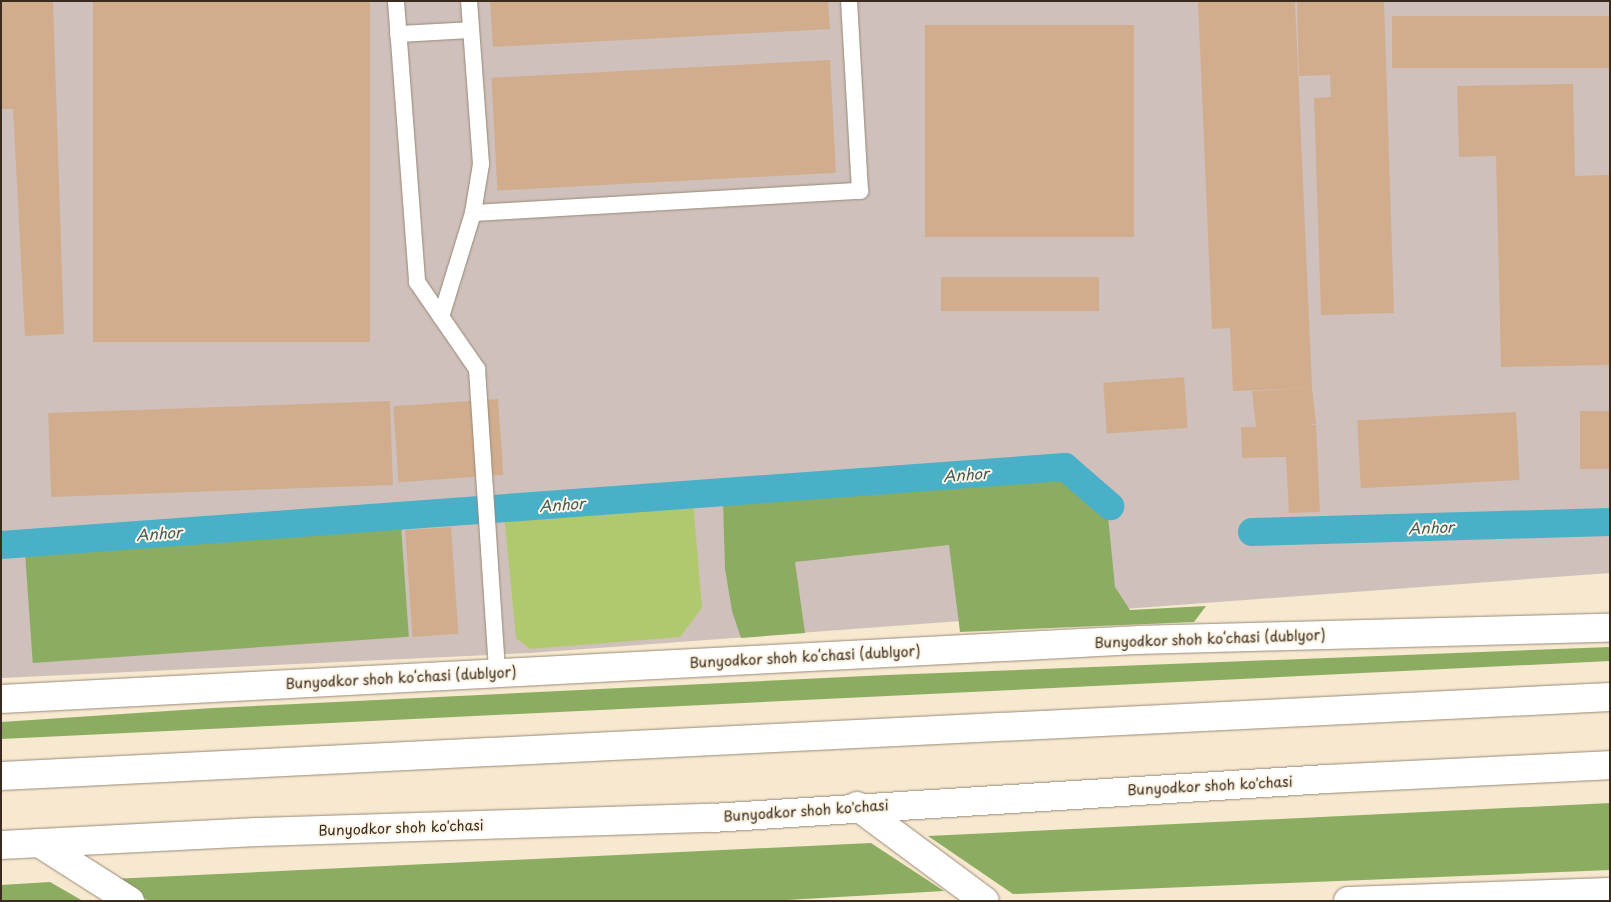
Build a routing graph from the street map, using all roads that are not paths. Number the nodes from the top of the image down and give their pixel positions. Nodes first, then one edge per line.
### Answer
1 (396, 1) edge
2 (469, 1) edge
3 (849, 1) edge
4 (471, 30) junction
5 (398, 34) junction
6 (473, 213) junction
7 (441, 317) junction
8 (1610, 628) edge
9 (497, 673) junction
10 (1610, 697) edge
11 (1, 699) edge
12 (1610, 765) edge
13 (1, 776) edge
14 (857, 806) junction
15 (39, 843) junction
16 (1, 845) edge
17 (1610, 892) edge
18 (1557, 898) edge
19 (1380, 900) edge
20 (130, 901) edge
21 (984, 901) edge
22 (1348, 901) edge

1 - 5 lane
2 - 4 lane
3 - 6 lane
4 - 5 lane
4 - 6 lane
5 - 7 lane
6 - 7 lane
7 - 9 lane
8 - 9 main road, Bunyodkor shoh koʻchasi (dublyor)
9 - 11 main road, Bunyodkor shoh koʻchasi (dublyor)
10 - 13 main road
12 - 14 main road, Bunyodkor shoh ko'chasi
14 - 15 main road, Bunyodkor shoh ko'chasi
14 - 21 main road
15 - 16 main road, Bunyodkor shoh ko'chasi
15 - 20 main road
17 - 18 main road
18 - 19 main road
19 - 22 main road

